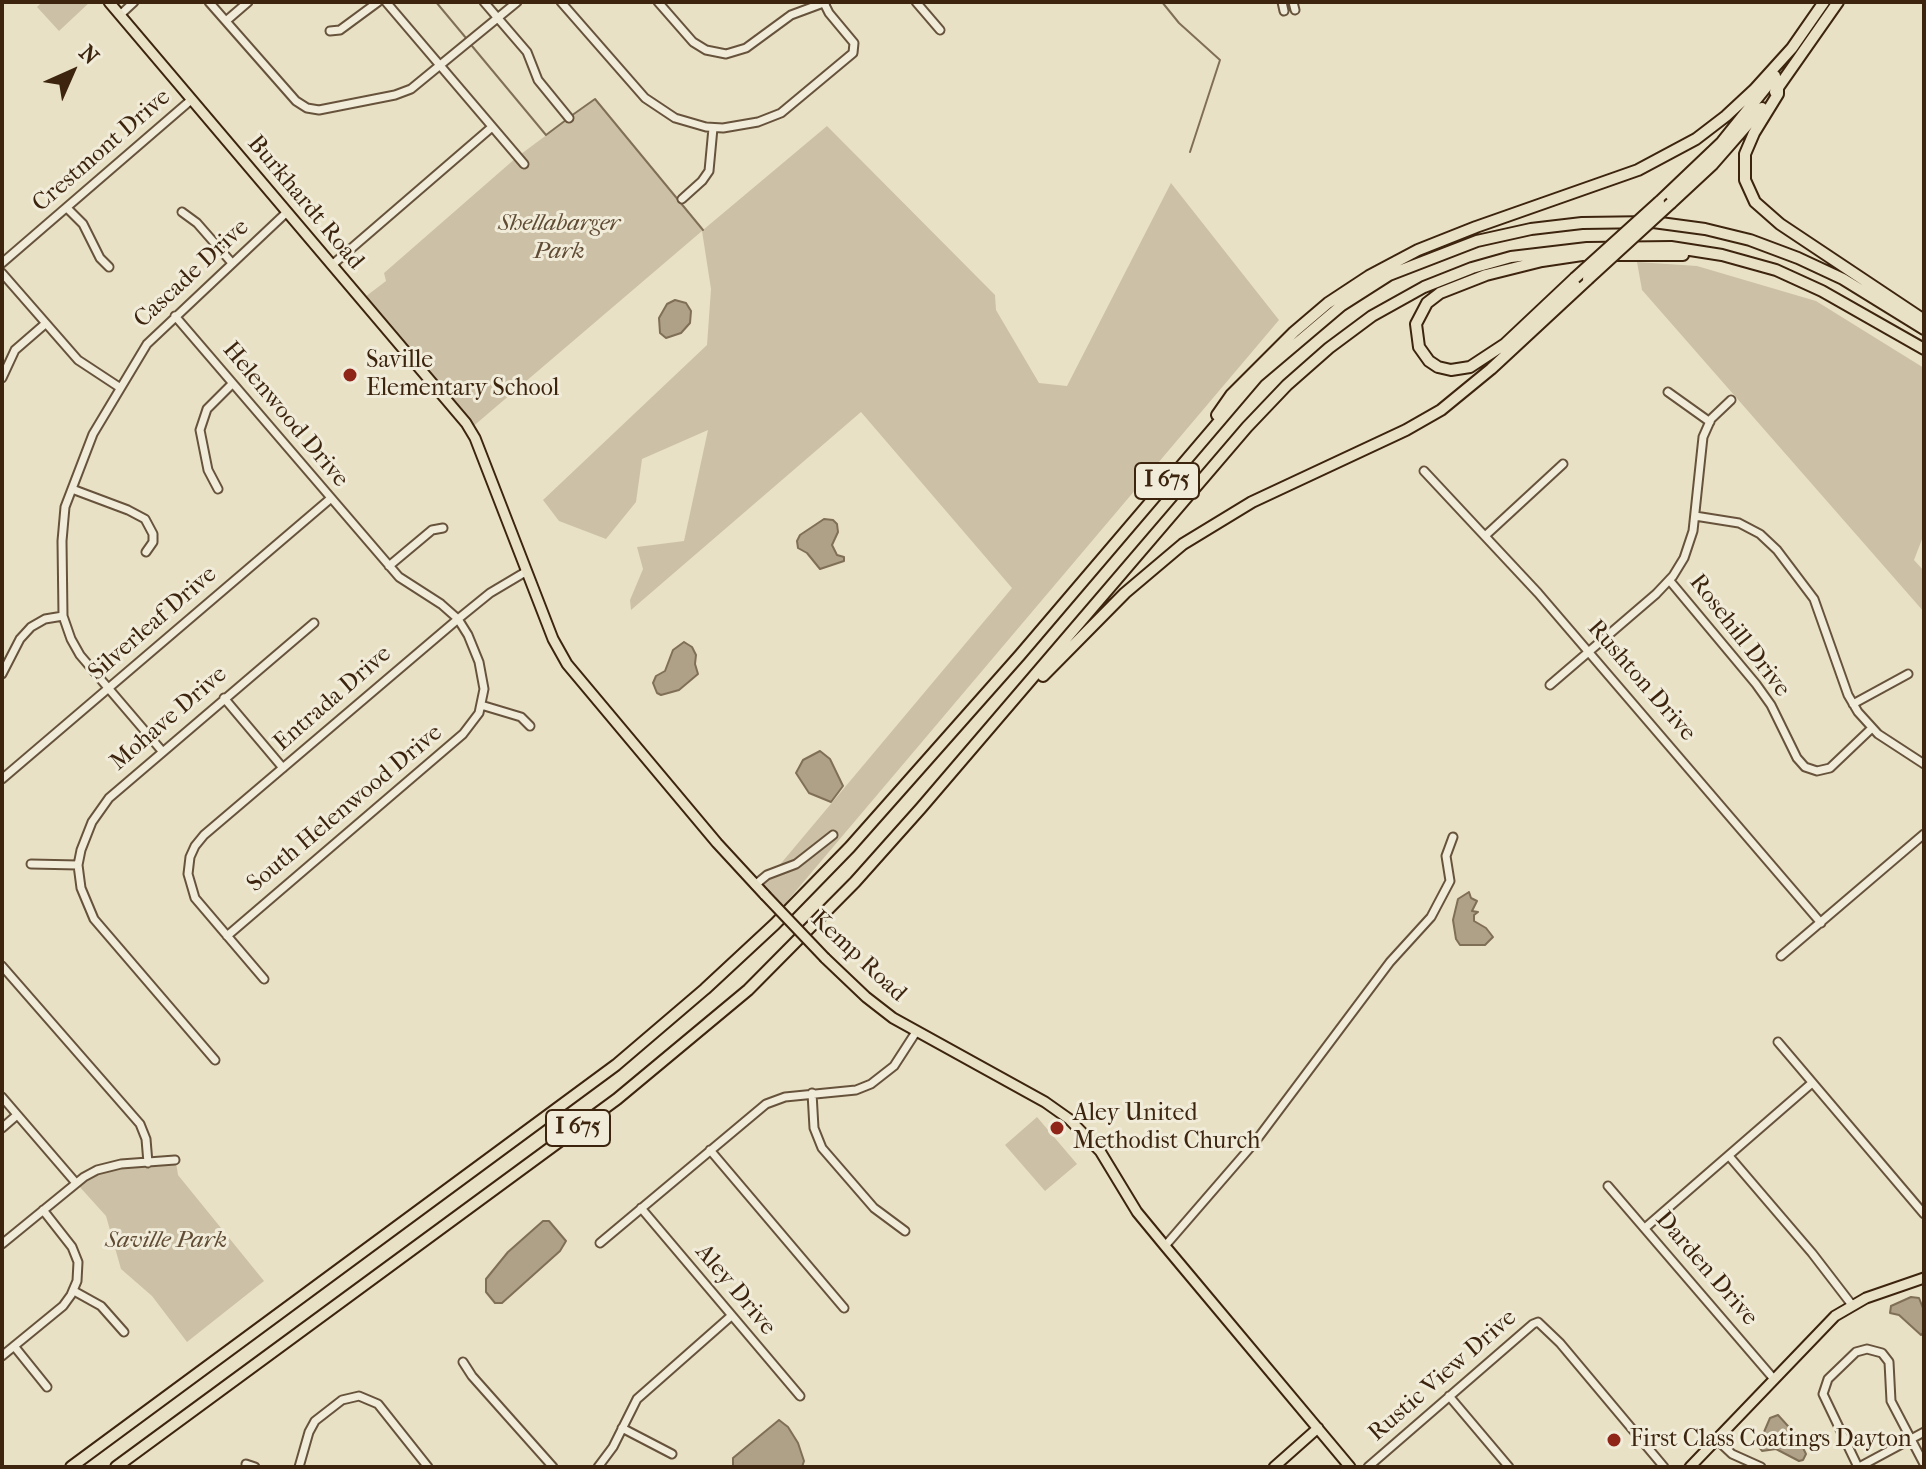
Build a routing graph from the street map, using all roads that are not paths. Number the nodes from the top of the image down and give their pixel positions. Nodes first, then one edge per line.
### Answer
1 (109, 2) edge
2 (134, 2) edge
3 (209, 2) edge
4 (248, 2) edge
5 (378, 2) edge
6 (386, 2) edge
7 (484, 2) edge
8 (517, 2) edge
9 (561, 2) edge
10 (658, 2) edge
11 (825, 2) edge
12 (916, 2) edge
13 (1824, 2) edge
14 (1838, 2) edge
15 (120, 15) junction
16 (498, 18) junction
17 (226, 21) junction
18 (940, 30) dead end
19 (330, 31) dead end
20 (1792, 48) junction
21 (441, 67) junction
22 (1778, 87) junction
23 (191, 100) junction
24 (569, 118) dead end
25 (492, 127) junction
26 (713, 128) junction
27 (524, 164) dead end
28 (682, 199) dead end
29 (67, 208) junction
30 (182, 212) dead end
31 (287, 212) junction
32 (2, 263) edge
33 (232, 263) junction
34 (332, 265) junction
35 (109, 267) dead end
36 (1776, 270) junction
37 (2, 273) edge
38 (175, 316) junction
39 (1924, 320) edge
40 (45, 324) junction
41 (1924, 329) edge
42 (1924, 349) edge
43 (2, 378) edge
44 (232, 384) junction
45 (119, 387) junction
46 (1668, 392) dead end
47 (1731, 400) dead end
48 (1710, 422) junction
49 (470, 429) joint
50 (1188, 456) junction
51 (1563, 464) dead end
52 (1424, 471) dead end
53 (72, 489) junction
54 (218, 489) dead end
55 (330, 499) junction
56 (1695, 516) junction
57 (443, 528) dead end
58 (1485, 536) junction
59 (146, 552) dead end
60 (389, 566) junction
61 (527, 571) junction
62 (1670, 581) junction
63 (63, 616) junction
64 (458, 619) junction
65 (314, 623) dead end
66 (1589, 652) junction
67 (2, 674) edge
68 (1908, 674) dead end
69 (1550, 685) dead end
70 (109, 688) junction
71 (224, 698) junction
72 (1853, 704) junction
73 (481, 705) junction
74 (530, 726) dead end
75 (1872, 728) junction
76 (988, 730) junction
77 (162, 751) junction
78 (1924, 764) edge
79 (283, 768) junction
80 (2, 779) edge
81 (1924, 834) edge
82 (833, 835) dead end
83 (1453, 837) dead end
84 (31, 864) dead end
85 (78, 865) junction
86 (755, 885) junction
87 (1821, 923) junction
88 (227, 936) junction
89 (1781, 956) dead end
90 (2, 966) edge
91 (264, 979) dead end
92 (916, 1032) junction
93 (1778, 1042) dead end
94 (215, 1060) dead end
95 (1812, 1083) junction
96 (812, 1093) junction
97 (2, 1097) edge
98 (17, 1115) junction
99 (2, 1128) edge
100 (710, 1150) junction
101 (1729, 1156) junction
102 (175, 1160) dead end
103 (148, 1163) junction
104 (76, 1183) junction
105 (1608, 1186) dead end
106 (641, 1208) junction
107 (43, 1210) junction
108 (1924, 1214) edge
109 (1645, 1228) junction
110 (905, 1231) dead end
111 (600, 1243) dead end
112 (2, 1244) edge
113 (1165, 1246) junction
114 (1924, 1278) edge
115 (74, 1291) junction
116 (1852, 1305) junction
117 (844, 1308) dead end
118 (730, 1317) junction
119 (124, 1332) dead end
120 (14, 1346) junction
121 (2, 1356) edge
122 (463, 1362) dead end
123 (1773, 1378) junction
124 (47, 1387) dead end
125 (800, 1396) dead end
126 (1449, 1396) junction
127 (622, 1428) junction
128 (1318, 1428) junction
129 (1924, 1432) edge
130 (1716, 1439) junction
131 (1910, 1439) junction
132 (672, 1454) dead end
133 (1738, 1463) edge
134 (246, 1464) dead end
135 (1924, 1464) edge
136 (71, 1467) edge
137 (116, 1467) edge
138 (255, 1467) edge
139 (299, 1467) edge
140 (428, 1467) edge
141 (553, 1467) edge
142 (598, 1467) edge
143 (1274, 1467) edge
144 (1350, 1467) edge
145 (1368, 1467) edge
146 (1509, 1467) edge
147 (1664, 1467) edge
148 (1690, 1467) edge
149 (1761, 1467) edge
150 (1859, 1467) edge

1 - 15 main road, Burkhardt Road
2 - 15 street
3 - 17 street
4 - 17 street
5 - 19 street
6 - 21 street
7 - 16 street
8 - 16 street
9 - 26 street
10 - 11 street
11 - 26 street
12 - 18 street
13 - 20 highway
14 - 22 highway
15 - 23 main road, Burkhardt Road
16 - 21 street
16 - 24 street
17 - 21 street
20 - 36 highway, bridge
20 - 50 highway
21 - 25 street
22 - 39 highway
22 - 76 highway, bridge
23 - 29 street, Crestmont Drive
23 - 31 main road, Burkhardt Road
25 - 27 street
25 - 34 street
26 - 28 street
29 - 32 street, Crestmont Drive
29 - 35 street
30 - 33 street
31 - 33 street, Cascade Drive
31 - 34 main road, Burkhardt Road
33 - 38 street, Cascade Drive
34 - 49 main road, Burkhardt Road
36 - 42 highway, I 675
36 - 76 highway, I 675
37 - 40 street
38 - 44 street, Helenwood Drive
38 - 45 street, Cascade Drive
40 - 43 street
40 - 45 street
41 - 50 highway, I 675
44 - 54 street
44 - 55 street, Helenwood Drive
45 - 53 street, Cascade Drive
46 - 48 street
47 - 48 street
48 - 56 street
49 - 61 main road, Kemp Road
50 - 136 highway, I 675
51 - 58 street
52 - 58 street, Rushton Drive
53 - 59 street
53 - 63 street, Cascade Drive
55 - 60 street, Helenwood Drive
55 - 70 street, Silverleaf Drive
56 - 62 street
56 - 72 street
57 - 60 street
58 - 66 street, Rushton Drive
60 - 64 street, Helenwood Drive
61 - 64 street, Entrada Drive
61 - 86 main road, Kemp Road
62 - 66 street
62 - 75 street, Rosehill Drive
63 - 67 street
63 - 70 street, Cascade Drive
64 - 73 street
64 - 79 street, Entrada Drive
65 - 71 street, Mohave Drive
66 - 69 street
66 - 87 street, Rushton Drive
68 - 72 street
70 - 77 street, Cascade Drive
70 - 80 street, Silverleaf Drive
71 - 77 street, Mohave Drive
71 - 79 street
72 - 75 street
73 - 74 street
73 - 88 street, South Helenwood Drive
75 - 78 street
76 - 137 highway, I 675
77 - 85 street, Mohave Drive
79 - 88 street, Entrada Drive
81 - 87 street
82 - 86 street
83 - 113 street
84 - 85 street
85 - 94 street
86 - 92 main road, Kemp Road, bridge
87 - 89 street
88 - 91 street
90 - 103 street
92 - 96 street
92 - 113 main road, Kemp Road
93 - 95 street
95 - 101 street
95 - 108 street
96 - 100 street
96 - 110 street
97 - 98 street
98 - 99 street
98 - 104 street
100 - 106 street
100 - 117 street
101 - 109 street
101 - 116 street
102 - 103 street
103 - 104 street
104 - 107 street
105 - 109 street, Darden Drive
106 - 111 street
106 - 118 street, Aley Drive
107 - 112 street
107 - 115 street
109 - 123 street, Darden Drive
113 - 128 main road, Kemp Road
114 - 116 main road
115 - 119 street
115 - 120 street
116 - 123 main road
118 - 125 street, Aley Drive
118 - 127 street
120 - 121 street
120 - 124 street
122 - 141 street
123 - 130 main road
126 - 145 street, Rustic View Drive
126 - 146 street
126 - 147 street, Rustic View Drive
127 - 132 street
127 - 142 street
128 - 143 main road
128 - 144 main road, Kemp Road
129 - 131 street
130 - 133 street
130 - 148 main road
131 - 135 street
131 - 150 street
131 - 150 street
133 - 149 street
134 - 138 street
139 - 140 street

